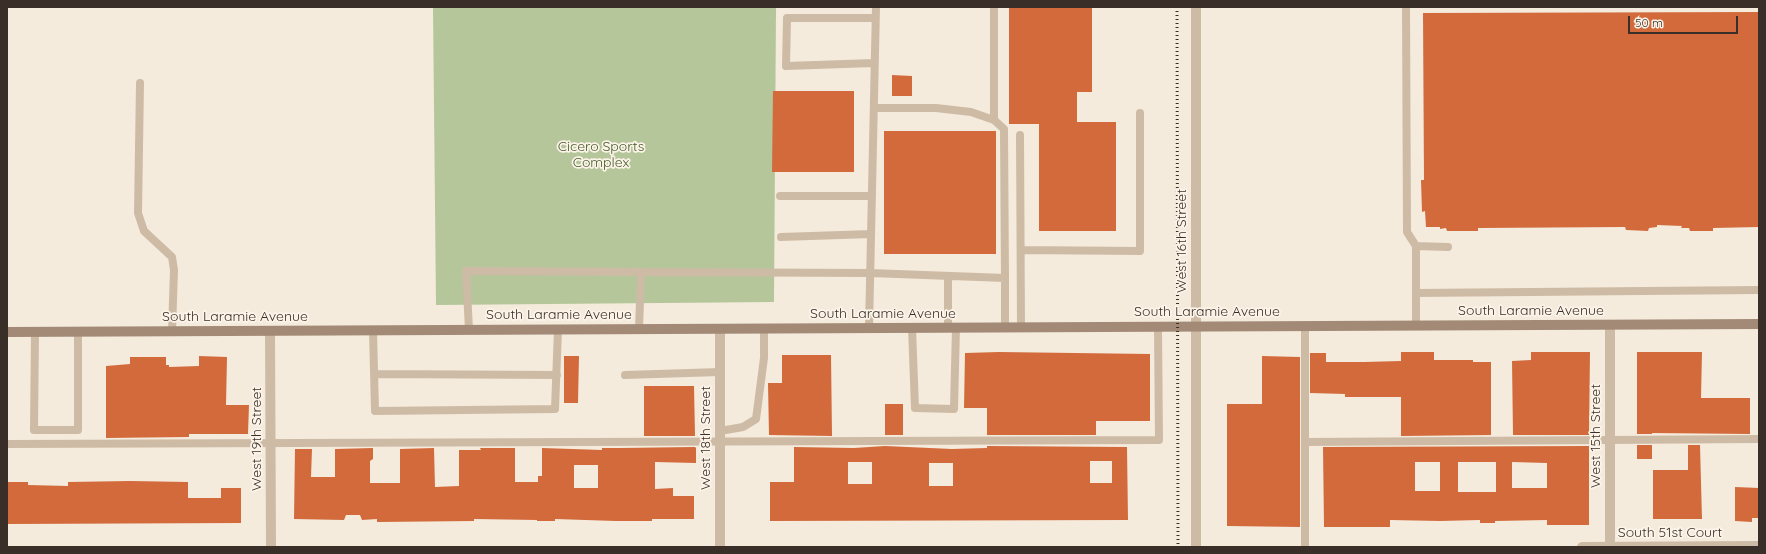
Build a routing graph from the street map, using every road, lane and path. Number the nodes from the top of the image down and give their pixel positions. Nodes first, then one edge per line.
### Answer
1 (876, 7) edge
2 (994, 7) edge
3 (1196, 7) edge
4 (1406, 7) edge
5 (875, 18) junction
6 (874, 63) junction
7 (140, 83) dead end
8 (874, 108) junction
9 (1140, 113) dead end
10 (994, 120) junction
11 (1020, 135) dead end
12 (780, 196) dead end
13 (872, 196) junction
14 (871, 234) junction
15 (781, 237) dead end
16 (1416, 246) junction
17 (1448, 246) dead end
18 (1021, 250) junction
19 (641, 272) junction
20 (870, 273) junction
21 (948, 276) junction
22 (1005, 278) junction
23 (1759, 290) edge
24 (1416, 293) junction
25 (1759, 324) edge
26 (1416, 325) junction
27 (1610, 325) junction
28 (1196, 326) junction
29 (1305, 326) junction
30 (1005, 327) junction
31 (1021, 327) junction
32 (1158, 327) junction
33 (764, 328) junction
34 (869, 328) junction
35 (912, 328) junction
36 (952, 328) junction
37 (558, 329) junction
38 (639, 329) junction
39 (720, 329) junction
40 (373, 330) junction
41 (469, 330) junction
42 (172, 331) junction
43 (270, 331) junction
44 (7, 332) edge
45 (35, 332) junction
46 (78, 332) junction
47 (720, 372) junction
48 (374, 374) junction
49 (625, 374) dead end
50 (557, 375) junction
51 (720, 435) junction
52 (1759, 439) edge
53 (1610, 440) junction
54 (1305, 442) junction
55 (271, 443) junction
56 (7, 444) edge
57 (1759, 546) edge
58 (271, 547) edge
59 (720, 547) edge
60 (1196, 547) edge
61 (1305, 547) edge
62 (1582, 547) edge
63 (1610, 547) edge

1 - 5 lane
2 - 10 lane
3 - 28 street, West 16th Street
4 - 16 lane
5 - 6 lane
5 - 6 lane
6 - 8 lane
7 - 42 lane
8 - 10 lane
8 - 13 lane
9 - 18 lane
10 - 22 lane
11 - 18 lane
12 - 13 lane
13 - 14 lane
14 - 15 lane
14 - 20 lane
16 - 17 lane
16 - 24 lane
18 - 31 lane
19 - 20 lane
19 - 38 lane
19 - 41 lane
20 - 21 lane
20 - 34 lane
21 - 22 lane
21 - 36 lane
22 - 30 lane
23 - 24 lane
24 - 26 lane
25 - 27 main road, South Laramie Avenue
26 - 27 main road, South Laramie Avenue
26 - 29 main road, South Laramie Avenue
27 - 53 street, West 15th Street
28 - 29 main road, South Laramie Avenue
28 - 32 main road, South Laramie Avenue
28 - 60 street, West 16th Street
29 - 54 lane
30 - 31 main road, South Laramie Avenue
30 - 36 main road, South Laramie Avenue
31 - 32 main road, South Laramie Avenue
32 - 51 lane
33 - 34 main road, South Laramie Avenue
33 - 39 main road, South Laramie Avenue
33 - 51 lane
34 - 35 main road, South Laramie Avenue
35 - 36 main road, South Laramie Avenue
35 - 36 lane
37 - 38 main road, South Laramie Avenue
37 - 41 main road, South Laramie Avenue
37 - 50 lane
38 - 39 main road, South Laramie Avenue
39 - 47 street, West 18th Street
40 - 41 main road, South Laramie Avenue
40 - 43 main road, South Laramie Avenue
40 - 48 lane
42 - 43 main road, South Laramie Avenue
42 - 46 main road, South Laramie Avenue
43 - 55 street, West 19th Street
44 - 45 main road, South Laramie Avenue
45 - 46 main road, South Laramie Avenue
45 - 46 lane
47 - 49 lane
47 - 51 street, West 18th Street
48 - 50 lane
48 - 50 lane
51 - 55 lane
51 - 59 street, West 18th Street
52 - 53 lane
53 - 54 lane
53 - 63 street, West 15th Street
54 - 61 lane
55 - 56 lane
55 - 58 street, West 19th Street
57 - 63 street, South 51st Court
62 - 63 street, South 51st Court

